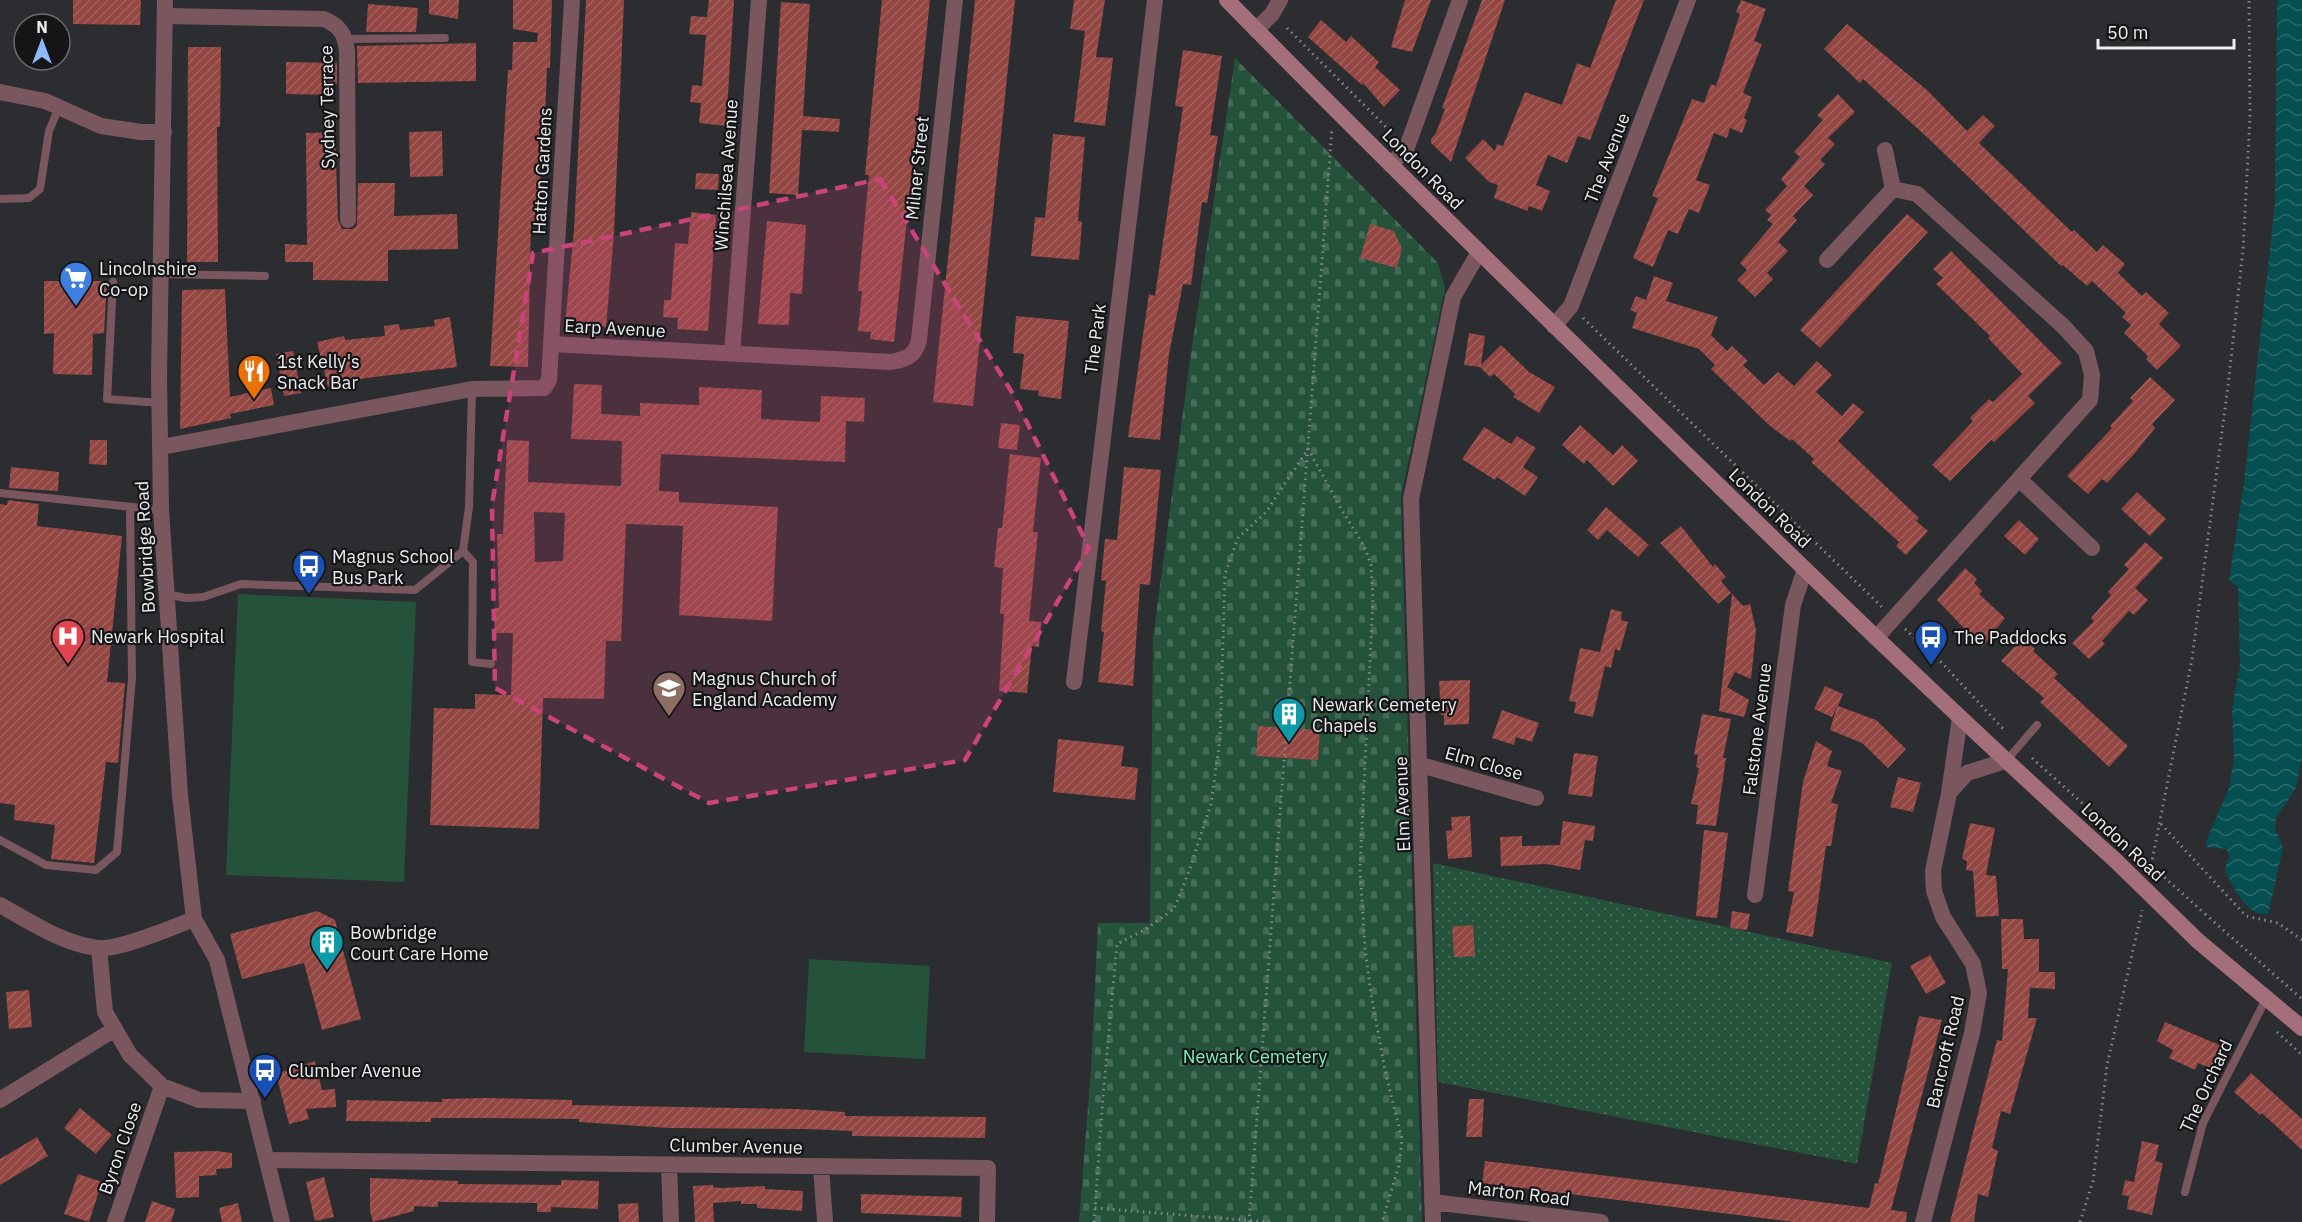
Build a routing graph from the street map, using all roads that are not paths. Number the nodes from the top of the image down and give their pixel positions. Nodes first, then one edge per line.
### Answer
1 (572, 0) edge
2 (759, 0) edge
3 (955, 0) edge
4 (1155, 0) edge
5 (1227, 0) edge
6 (1280, 0) edge
7 (1461, 0) edge
8 (1688, 0) edge
9 (165, 8) edge
10 (1256, 30) junction
11 (445, 38) dead end
12 (346, 39) junction
13 (0, 92) edge
14 (58, 107) junction
15 (164, 132) junction
16 (1885, 150) dead end
17 (1391, 165) junction
18 (1893, 189) junction
19 (0, 199) edge
20 (348, 220) dead end
21 (1479, 252) junction
22 (1827, 260) dead end
23 (161, 274) junction
24 (266, 276) dead end
25 (113, 282) dead end
26 (1554, 326) junction
27 (919, 340) joint
28 (551, 344) junction
29 (732, 354) junction
30 (472, 389) junction
31 (160, 403) junction
32 (161, 447) junction
33 (2019, 479) junction
34 (0, 493) edge
35 (130, 507) junction
36 (161, 510) junction
37 (2092, 548) dead end
38 (463, 551) junction
39 (1805, 569) junction
40 (166, 594) junction
41 (1876, 638) junction
42 (491, 664) dead end
43 (1074, 682) dead end
44 (1960, 718) junction
45 (2037, 725) dead end
46 (2005, 761) junction
47 (1421, 765) junction
48 (1949, 793) junction
49 (1536, 798) dead end
50 (0, 840) edge
51 (1755, 895) dead end
52 (0, 905) edge
53 (194, 919) junction
54 (99, 948) junction
55 (2267, 997) junction
56 (2302, 1028) edge
57 (115, 1029) junction
58 (162, 1086) junction
59 (0, 1100) edge
60 (254, 1101) junction
61 (268, 1160) junction
62 (669, 1165) junction
63 (821, 1167) junction
64 (2185, 1192) dead end
65 (1432, 1202) junction
66 (115, 1222) edge
67 (282, 1222) edge
68 (671, 1222) edge
69 (825, 1222) edge
70 (987, 1222) edge
71 (1433, 1222) edge
72 (1601, 1222) edge
73 (1923, 1222) edge

1 - 28 street, Hatton Gardens
2 - 29 street, Winchilsea Avenue
3 - 27 street, Milner Street
4 - 43 street, The Park
5 - 10 main road, London Road
6 - 10 street
7 - 17 street
8 - 26 street, The Avenue
9 - 12 street, Sydney Terrace
9 - 15 street, Bowbridge Road
10 - 17 main road, London Road
11 - 12 lane
12 - 20 street, Sydney Terrace
13 - 14 street
14 - 15 street
14 - 19 lane
15 - 23 street, Bowbridge Road
16 - 18 street
17 - 21 main road, London Road
18 - 22 street
18 - 33 street
21 - 26 main road, London Road
21 - 47 street, Elm Avenue
23 - 24 lane
23 - 31 street, Bowbridge Road
25 - 31 lane
26 - 39 main road, London Road
27 - 29 street, Earp Avenue
28 - 29 street, Earp Avenue
28 - 30 street, Earp Avenue
30 - 32 street, Earp Avenue
30 - 38 lane
31 - 32 street, Bowbridge Road
32 - 36 street, Bowbridge Road
33 - 37 street
33 - 41 street
34 - 35 lane
35 - 36 lane
35 - 50 lane
36 - 40 street, Bowbridge Road
38 - 40 lane
38 - 42 lane
39 - 41 main road, London Road
39 - 51 street, Falstone Avenue
40 - 53 street, Bowbridge Road
41 - 44 main road, London Road
44 - 46 main road, London Road
44 - 48 street, Bancroft Road
45 - 46 lane
46 - 48 street
46 - 55 main road, London Road, bridge
47 - 49 street, Elm Close
47 - 65 street, Elm Avenue
48 - 73 street, Bancroft Road
52 - 54 street
53 - 54 street
53 - 60 street, Bowbridge Road
54 - 57 street
55 - 56 main road, London Road
55 - 64 lane, The Orchard
57 - 58 street
57 - 59 street
58 - 60 street
58 - 66 street, Byron Close
60 - 61 street, Bowbridge Road
61 - 62 street, Clumber Avenue
61 - 67 street, Bowbridge Road
62 - 63 street, Clumber Avenue
62 - 68 street
63 - 69 street
63 - 70 street, Clumber Avenue
65 - 71 street, Elm Avenue
65 - 72 street, Marton Road

